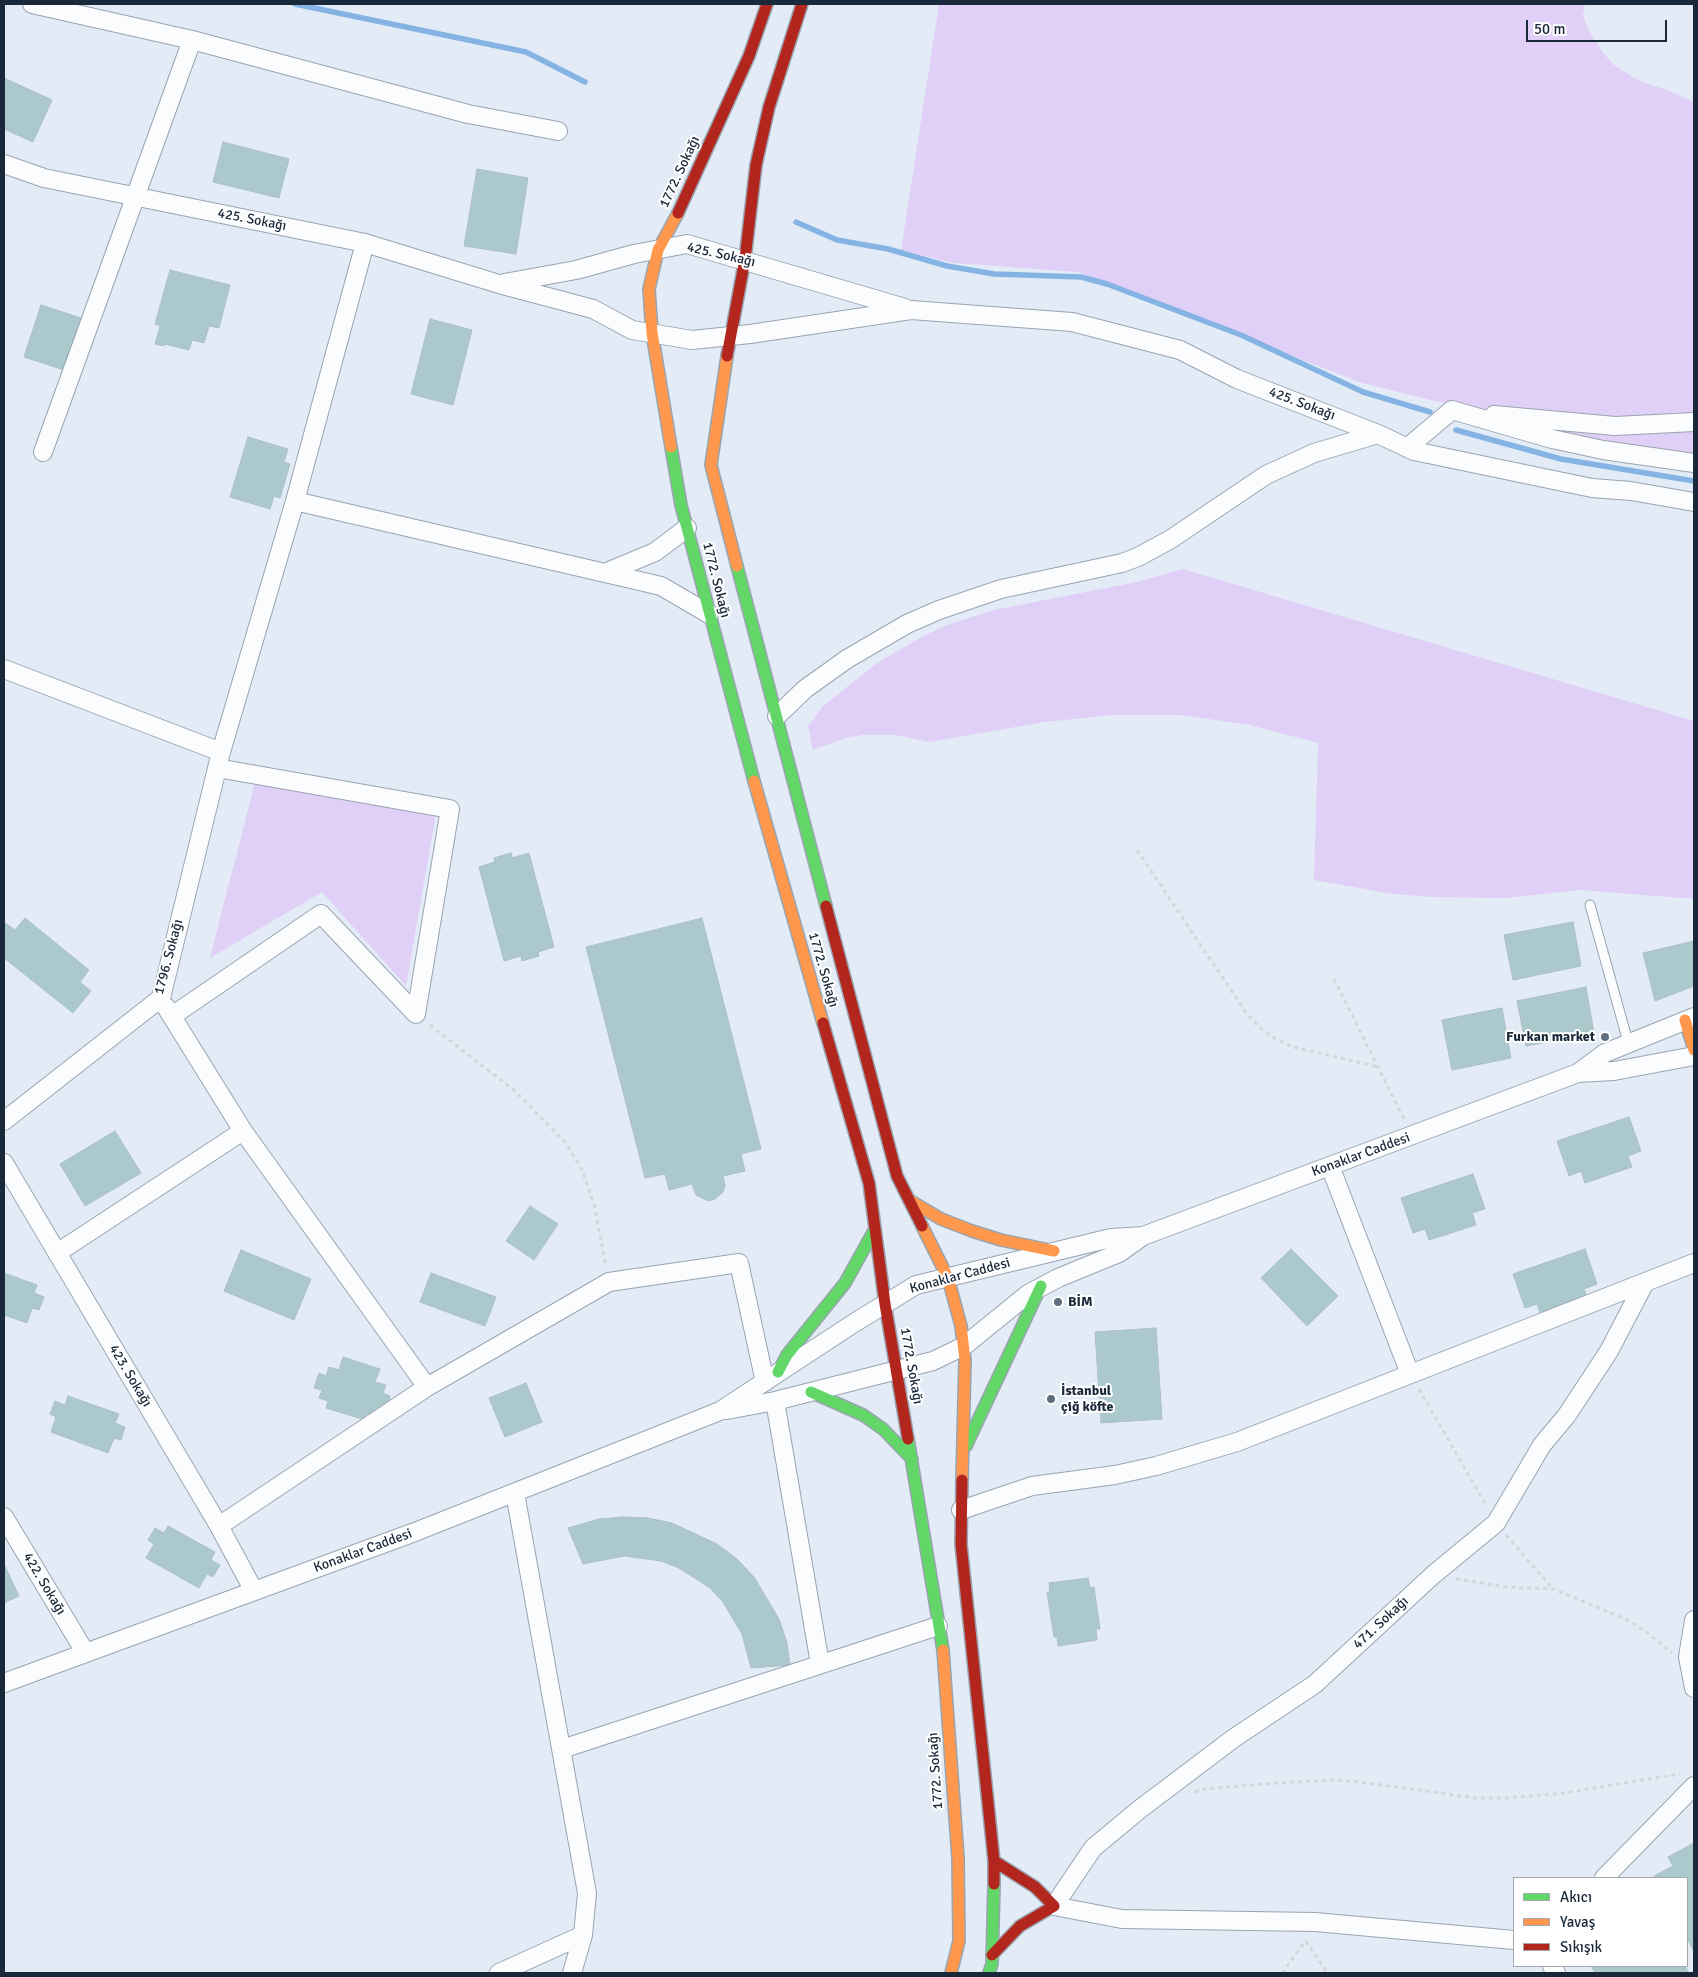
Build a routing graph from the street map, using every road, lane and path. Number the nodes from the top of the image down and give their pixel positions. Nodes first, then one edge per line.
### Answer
1 (32, 4) edge
2 (767, 4) edge
3 (802, 4) edge
4 (192, 40) junction
5 (558, 131) dead end
6 (4, 164) edge
7 (135, 196) junction
8 (365, 243) junction
9 (658, 250) junction
10 (745, 259) junction
11 (499, 284) junction
12 (911, 310) junction
13 (652, 333) junction
14 (730, 336) junction
15 (1452, 410) junction
16 (1694, 422) edge
17 (1378, 434) junction
18 (1407, 448) junction
19 (43, 452) dead end
20 (1694, 464) edge
21 (295, 501) junction
22 (1694, 502) edge
23 (687, 528) junction
24 (607, 572) junction
25 (709, 614) junction
26 (4, 669) edge
27 (778, 716) junction
28 (219, 760) junction
29 (1137, 850) dead end
30 (1590, 905) dead end
31 (1334, 978) dead end
32 (160, 998) junction
33 (416, 1014) junction
34 (172, 1016) junction
35 (1690, 1019) edge
36 (1628, 1042) junction
37 (1694, 1050) edge
38 (1694, 1056) edge
39 (1379, 1067) junction
40 (1578, 1073) junction
41 (4, 1122) edge
42 (243, 1131) junction
43 (1412, 1135) junction
44 (4, 1163) edge
45 (1330, 1166) junction
46 (909, 1200) junction
47 (875, 1229) junction
48 (1143, 1236) junction
49 (1054, 1251) junction
50 (57, 1253) junction
51 (1694, 1263) edge
52 (948, 1278) junction
53 (609, 1282) junction
54 (1645, 1282) junction
55 (1041, 1286) junction
56 (885, 1304) junction
57 (964, 1346) junction
58 (898, 1371) junction
59 (1410, 1374) junction
60 (772, 1377) junction
61 (427, 1387) junction
62 (810, 1392) junction
63 (775, 1401) junction
64 (720, 1411) junction
65 (962, 1456) junction
66 (912, 1459) junction
67 (515, 1493) junction
68 (961, 1510) junction
69 (4, 1516) edge
70 (1496, 1523) junction
71 (219, 1526) junction
72 (1433, 1575) junction
73 (1553, 1589) junction
74 (254, 1591) junction
75 (1694, 1620) edge
76 (938, 1626) junction
77 (84, 1652) junction
78 (820, 1664) junction
79 (1692, 1680) edge
80 (4, 1683) edge
81 (562, 1749) junction
82 (1690, 1780) edge
83 (1186, 1795) dead end
84 (994, 1861) junction
85 (1605, 1877) edge
86 (1054, 1906) junction
87 (583, 1935) junction
88 (1513, 1940) edge
89 (992, 1955) junction
90 (499, 1973) edge
91 (572, 1973) edge
92 (951, 1973) edge
93 (989, 1973) edge
94 (1282, 1973) edge
95 (1327, 1973) edge

1 - 4 street
2 - 9 street, 1772. Sokağı
3 - 10 street, 1772. Sokağı
4 - 5 street
4 - 7 street
6 - 7 street, 425. Sokağı
7 - 8 street, 425. Sokağı
7 - 19 street
8 - 11 street, 425. Sokağı
8 - 21 street, 1796. Sokağı
9 - 10 street, 425. Sokağı
9 - 11 street, 425. Sokağı
9 - 13 street, 1772. Sokağı
10 - 12 street, 425. Sokağı
10 - 14 street, 1772. Sokağı
11 - 13 street, 425. Sokağı
12 - 14 street, 425. Sokağı
12 - 17 street, 425. Sokağı
13 - 14 street, 425. Sokağı
13 - 23 street, 1772. Sokağı
14 - 27 street, 1772. Sokağı
15 - 16 street
15 - 18 street
15 - 20 street
17 - 18 street, 425. Sokağı
17 - 27 street
18 - 22 street, 425. Sokağı
21 - 24 street
21 - 28 street, 1796. Sokağı
23 - 24 street
23 - 25 street, 1772. Sokağı
24 - 25 street
25 - 47 street, 1772. Sokağı
26 - 28 street
27 - 46 street, 1772. Sokağı
28 - 32 street, 1796. Sokağı
28 - 33 street
29 - 39 path
30 - 36 lane
31 - 39 path
32 - 34 street
32 - 41 street, 1796. Sokağı
33 - 34 street
33 - 53 path
34 - 42 street
35 - 36 street, Konaklar Caddesi
35 - 37 street
36 - 40 street, Konaklar Caddesi
38 - 40 street, Konaklar Caddesi
39 - 43 path
40 - 43 street, Konaklar Caddesi
42 - 50 street
42 - 61 street
43 - 45 street, Konaklar Caddesi
44 - 50 street, 423. Sokağı
45 - 48 street, Konaklar Caddesi
45 - 59 street
46 - 49 street
46 - 52 street, 1772. Sokağı
47 - 56 street, 1772. Sokağı
47 - 60 street
48 - 49 street, Konaklar Caddesi
48 - 55 street, Konaklar Caddesi
49 - 52 street, Konaklar Caddesi
50 - 71 street, 423. Sokağı
51 - 54 street
52 - 56 street, Konaklar Caddesi
52 - 57 street, 1772. Sokağı
53 - 60 street
53 - 61 street
54 - 59 street
54 - 70 street, 471. Sokağı
55 - 57 street, Konaklar Caddesi
55 - 65 street
56 - 58 street, 1772. Sokağı
56 - 60 street, Konaklar Caddesi
57 - 58 street, Konaklar Caddesi
57 - 65 street, 1772. Sokağı
58 - 62 street, Konaklar Caddesi
58 - 66 street, 1772. Sokağı
59 - 68 street
59 - 70 path
60 - 64 street, Konaklar Caddesi
61 - 71 street
62 - 63 street, Konaklar Caddesi
62 - 66 street
63 - 64 street, Konaklar Caddesi
63 - 78 street
64 - 67 street, Konaklar Caddesi
65 - 68 street, 1772. Sokağı
66 - 76 street, 1772. Sokağı
67 - 74 street, Konaklar Caddesi
67 - 81 street
68 - 84 street, 1772. Sokağı
69 - 77 street, 422. Sokağı
70 - 72 street, 471. Sokağı
70 - 73 path
71 - 74 street, 423. Sokağı
72 - 73 path
72 - 86 street, 471. Sokağı
73 - 79 path
74 - 77 street, Konaklar Caddesi
75 - 79 street
76 - 78 street
76 - 92 street, 1772. Sokağı
77 - 80 street, Konaklar Caddesi
78 - 81 street
81 - 87 street
82 - 83 path
82 - 85 street
84 - 86 street
84 - 89 street, 1772. Sokağı
86 - 88 street
86 - 89 street
87 - 90 street
87 - 91 street
89 - 93 street, 1772. Sokağı
94 - 95 path

